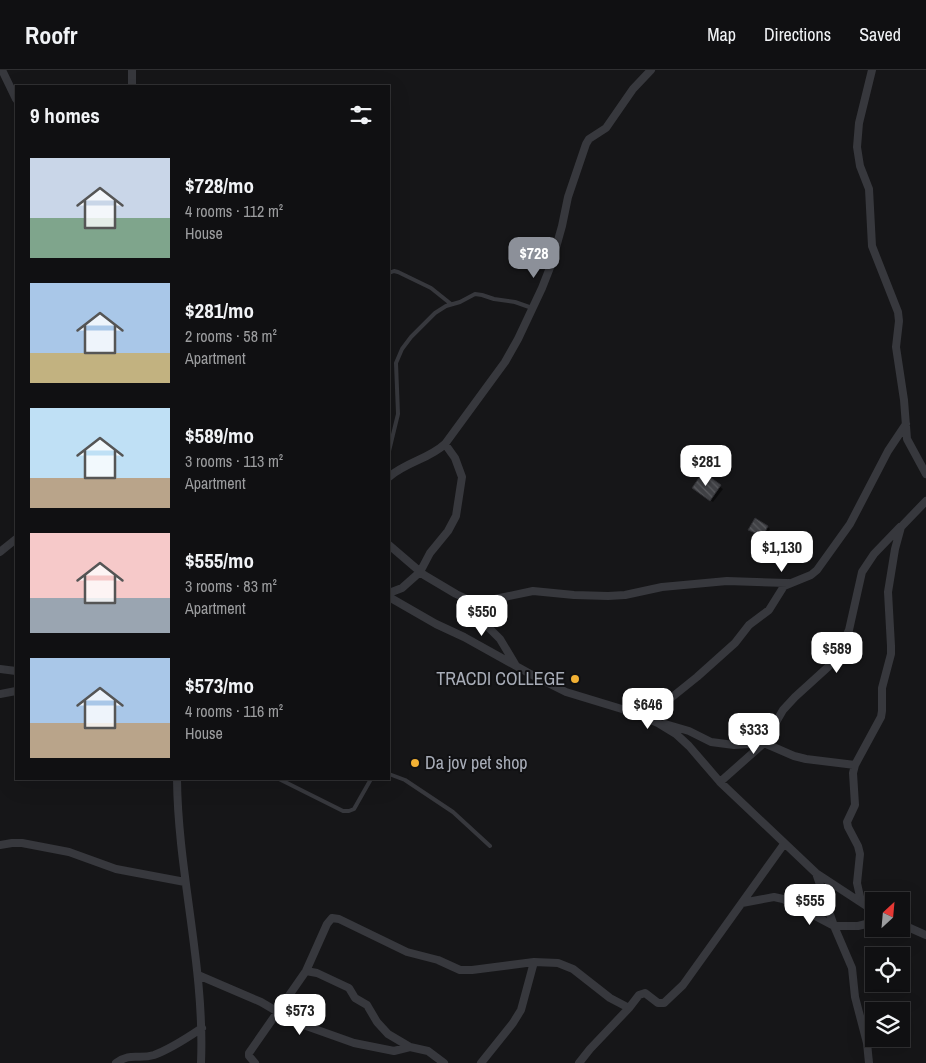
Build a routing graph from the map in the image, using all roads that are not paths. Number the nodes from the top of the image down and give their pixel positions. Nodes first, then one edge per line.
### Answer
1 (2, 70) edge
2 (132, 70) edge
3 (651, 70) edge
4 (872, 70) edge
5 (132, 85) edge
6 (15, 97) edge
7 (390, 272) edge
8 (451, 304) junction
9 (533, 308) junction
10 (906, 424) junction
11 (445, 444) junction
12 (390, 447) edge
13 (926, 474) edge
14 (390, 476) edge
15 (926, 501) edge
16 (900, 527) junction
17 (15, 540) edge
18 (390, 546) edge
19 (0, 552) edge
20 (420, 572) junction
21 (787, 584) junction
22 (390, 593) edge
23 (390, 598) edge
24 (465, 599) junction
25 (515, 664) junction
26 (0, 669) edge
27 (15, 671) edge
28 (15, 691) edge
29 (0, 694) edge
30 (646, 718) junction
31 (658, 722) junction
32 (764, 743) junction
33 (855, 765) junction
34 (390, 774) edge
35 (177, 780) edge
36 (281, 780) edge
37 (370, 780) edge
38 (720, 782) junction
39 (784, 844) junction
40 (0, 845) edge
41 (490, 846) dead end
42 (816, 873) junction
43 (185, 882) junction
44 (861, 901) junction
45 (742, 904) junction
46 (865, 904) edge
47 (865, 924) edge
48 (834, 926) junction
49 (910, 928) edge
50 (926, 935) edge
51 (534, 962) junction
52 (306, 971) junction
53 (198, 975) junction
54 (629, 1008) junction
55 (277, 1011) junction
56 (202, 1028) junction
57 (410, 1047) junction
58 (116, 1063) edge
59 (201, 1063) edge
60 (255, 1063) edge
61 (444, 1063) edge
62 (481, 1063) edge
63 (579, 1063) edge
64 (869, 1063) edge

1 - 6 street
2 - 5 street
3 - 9 street
4 - 10 street
7 - 8 lane
8 - 9 lane
8 - 12 lane
9 - 11 street
10 - 13 street
10 - 21 street
11 - 14 street
11 - 20 street
15 - 16 street
16 - 32 street
16 - 33 street
17 - 19 street
18 - 20 street
20 - 22 street
20 - 24 street
21 - 24 street
21 - 30 street
23 - 25 street
24 - 25 street
25 - 30 street
26 - 27 street
28 - 29 street
30 - 31 street
31 - 32 street
31 - 38 street
32 - 33 street
32 - 38 street
33 - 44 street
34 - 41 lane
35 - 43 street
36 - 37 lane
38 - 39 street
39 - 42 street
39 - 45 street
40 - 43 street
42 - 44 street
42 - 48 street
43 - 53 street
44 - 46 street
45 - 48 street
45 - 54 street
47 - 48 street
48 - 64 street
49 - 50 street
51 - 52 street
51 - 54 street
51 - 62 street
52 - 55 street
52 - 57 street
53 - 55 street
53 - 56 street
54 - 63 street
55 - 57 street
55 - 60 street
56 - 58 street
56 - 59 street
57 - 61 street

